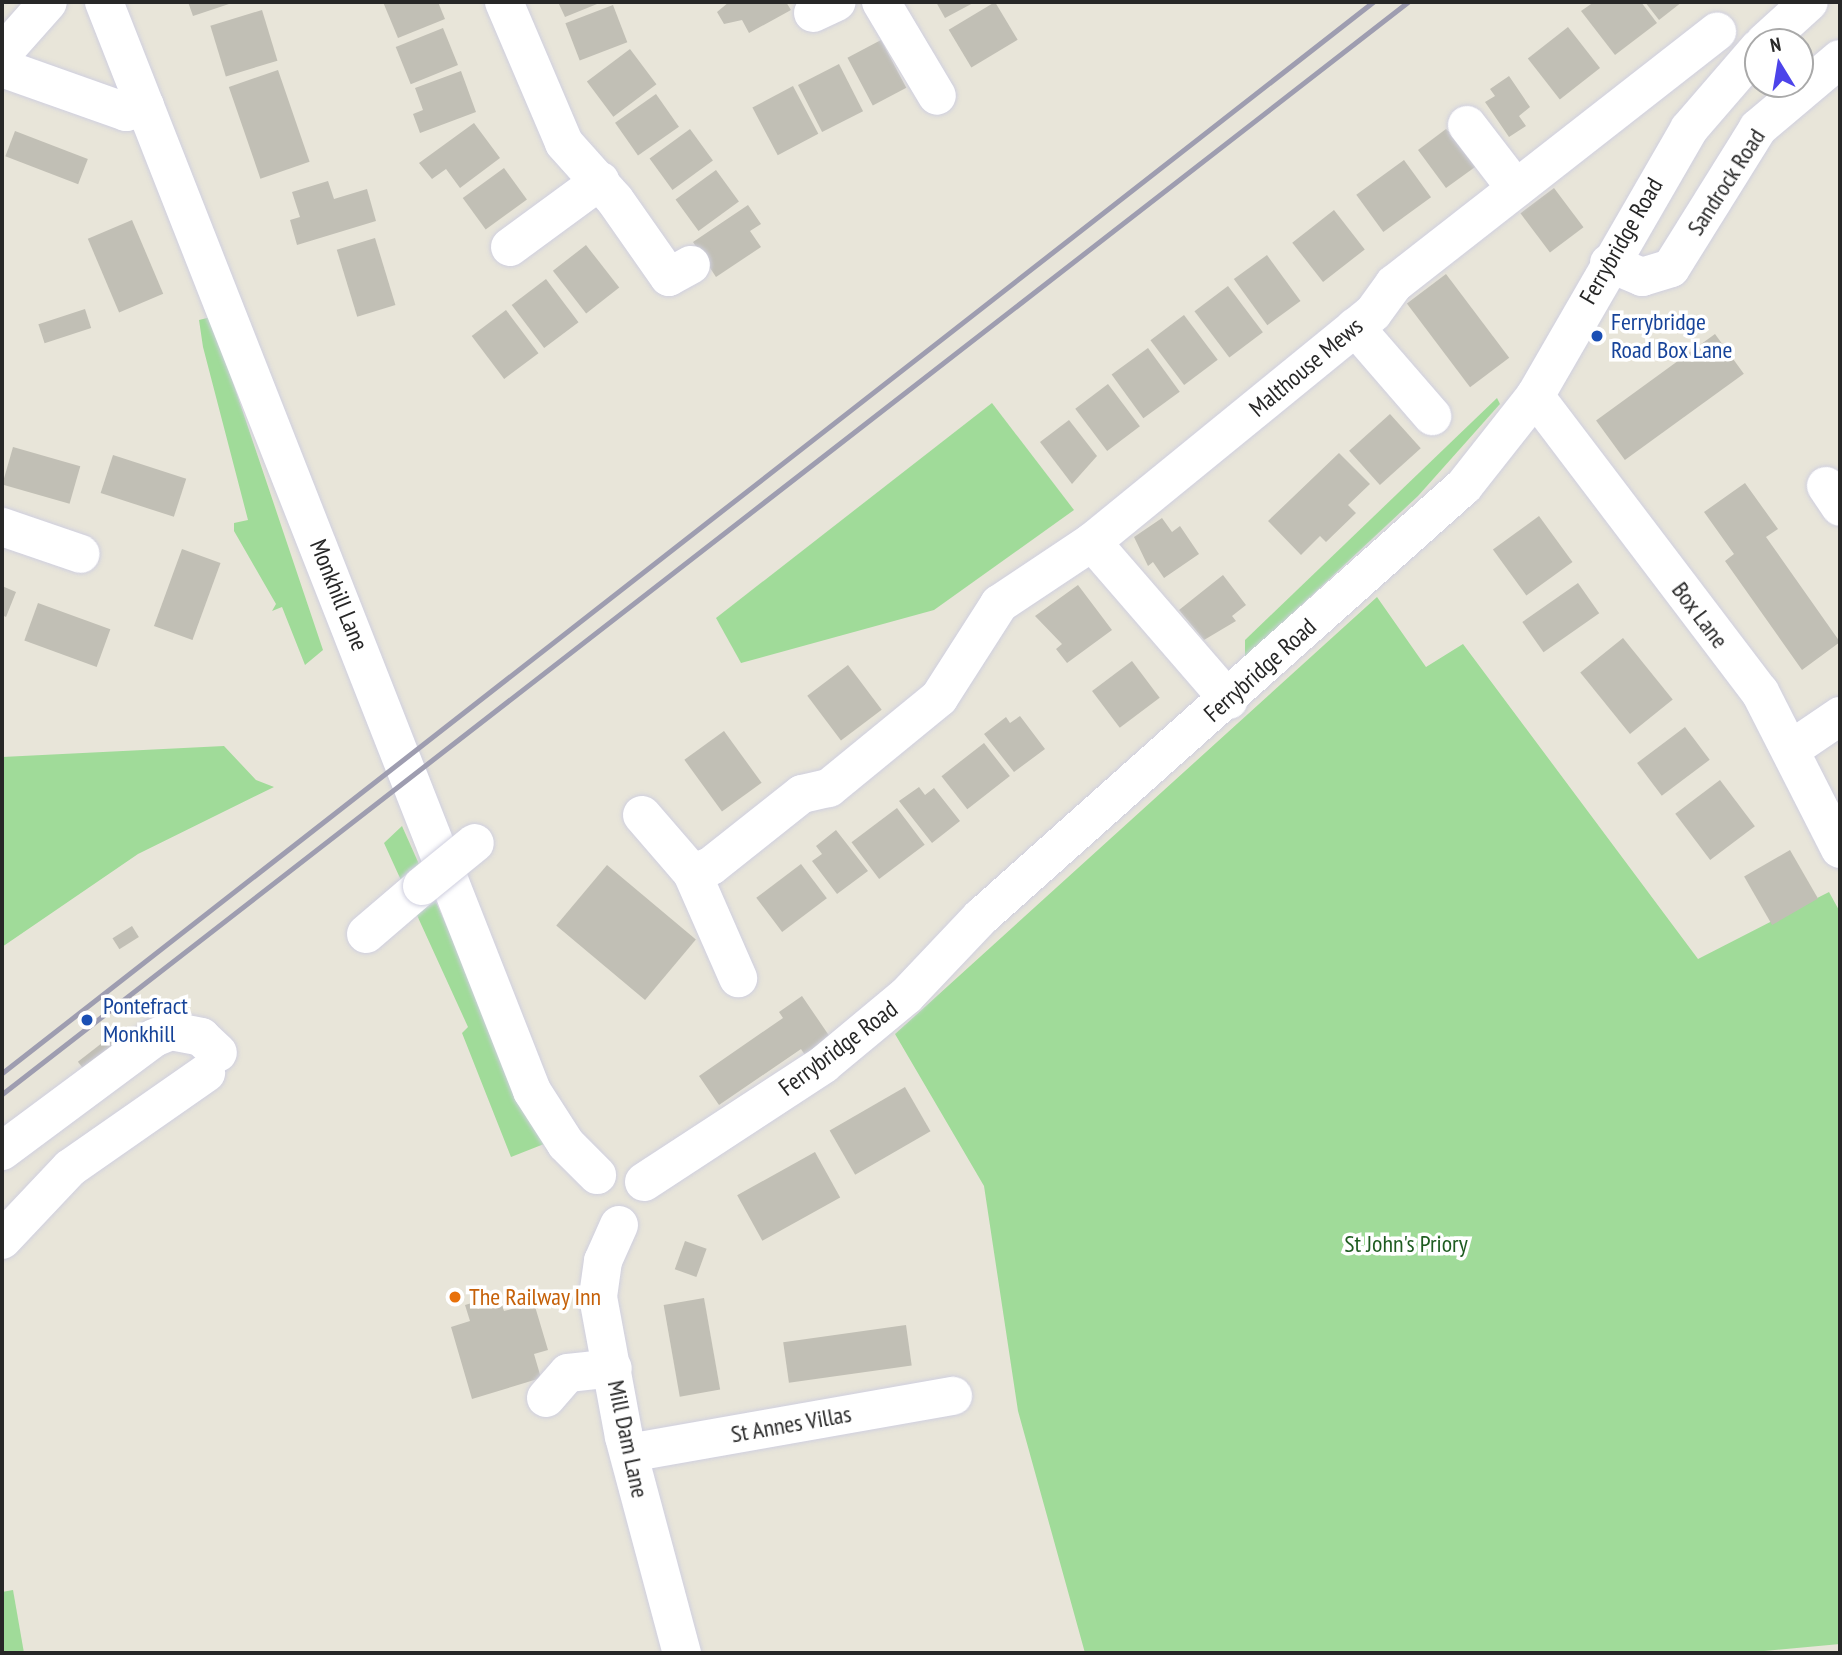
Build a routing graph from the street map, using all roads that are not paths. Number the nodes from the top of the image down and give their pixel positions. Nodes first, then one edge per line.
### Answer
1 (48, 2) edge
2 (104, 2) edge
3 (504, 2) edge
4 (881, 2) edge
5 (1810, 2) edge
6 (1781, 28) edge
7 (1717, 32) dead end
8 (2, 54) edge
9 (1840, 59) edge
10 (1744, 65) edge
11 (2, 68) edge
12 (937, 96) dead end
13 (145, 106) junction
14 (1467, 125) dead end
15 (1514, 186) junction
16 (608, 190) junction
17 (510, 247) dead end
18 (1609, 263) junction
19 (691, 265) dead end
20 (1355, 327) junction
21 (1535, 396) junction
22 (1432, 416) dead end
23 (2, 527) edge
24 (1092, 542) junction
25 (81, 554) dead end
26 (1229, 700) junction
27 (1840, 716) edge
28 (1793, 748) junction
29 (642, 815) dead end
30 (475, 843) dead end
31 (1840, 849) edge
32 (692, 873) junction
33 (366, 934) dead end
34 (738, 978) dead end
35 (2, 1151) edge
36 (597, 1175) junction
37 (644, 1182) junction
38 (619, 1225) junction
39 (2, 1240) edge
40 (613, 1368) junction
41 (953, 1396) dead end
42 (545, 1398) dead end
43 (629, 1453) junction
44 (682, 1653) edge

1 - 8 street
2 - 13 street, Monkhill Lane
3 - 16 street
4 - 12 street
5 - 6 street
7 - 15 street, Malthouse Mews
9 - 18 street, Sandrock Road
10 - 18 street, Ferrybridge Road
11 - 13 street
13 - 36 street, Monkhill Lane
14 - 15 street
15 - 20 street, Malthouse Mews
16 - 17 street
16 - 19 street
18 - 21 street, Ferrybridge Road
20 - 22 street
20 - 24 street, Malthouse Mews
21 - 26 street, Ferrybridge Road
21 - 28 street, Box Lane
23 - 25 street
24 - 26 street
24 - 32 street, Malthouse Mews
26 - 37 street, Ferrybridge Road
27 - 28 street
28 - 31 street, Box Lane
29 - 32 street
30 - 33 street, bridge
32 - 34 street
35 - 39 street
36 - 37 street
36 - 38 street
37 - 38 street
38 - 40 street, Mill Dam Lane
40 - 42 street
40 - 43 street, Mill Dam Lane
41 - 43 street, St Annes Villas
43 - 44 street, Mill Dam Lane

